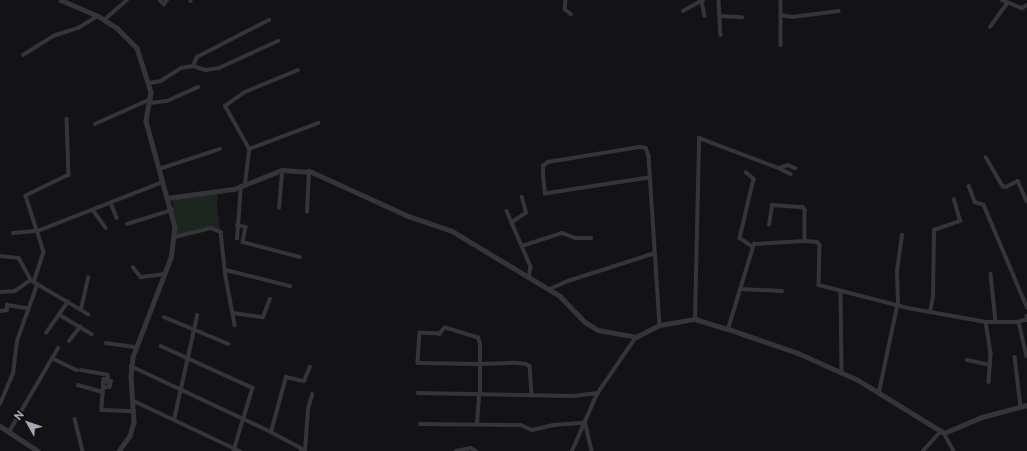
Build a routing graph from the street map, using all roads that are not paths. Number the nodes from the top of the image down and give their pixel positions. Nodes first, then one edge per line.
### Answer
1 (61, 0) edge
2 (127, 0) edge
3 (160, 0) edge
4 (168, 0) edge
5 (566, 0) edge
6 (702, 0) edge
7 (719, 0) edge
8 (781, 0) edge
9 (1002, 0) edge
10 (1007, 4) junction
11 (1027, 4) edge
12 (683, 11) dead end
13 (839, 11) dead end
14 (571, 14) dead end
15 (781, 15) junction
16 (98, 16) junction
17 (705, 16) dead end
18 (720, 16) junction
19 (742, 17) dead end
20 (104, 20) junction
21 (269, 20) dead end
22 (990, 27) dead end
23 (721, 35) dead end
24 (278, 41) dead end
25 (782, 45) dead end
26 (23, 55) dead end
27 (193, 66) junction
28 (298, 70) dead end
29 (149, 83) junction
30 (198, 87) dead end
31 (150, 101) junction
32 (67, 119) dead end
33 (318, 123) dead end
34 (95, 124) dead end
35 (220, 149) dead end
36 (249, 150) junction
37 (986, 157) dead end
38 (779, 168) junction
39 (795, 168) dead end
40 (159, 169) junction
41 (282, 170) junction
42 (309, 171) junction
43 (746, 172) dead end
44 (791, 174) dead end
45 (650, 178) junction
46 (163, 182) junction
47 (243, 185) junction
48 (969, 186) dead end
49 (167, 198) junction
50 (522, 198) dead end
51 (954, 200) dead end
52 (1027, 201) edge
53 (111, 203) junction
54 (279, 208) dead end
55 (93, 210) junction
56 (172, 210) junction
57 (507, 211) dead end
58 (307, 212) dead end
59 (117, 218) dead end
60 (512, 222) junction
61 (127, 224) dead end
62 (237, 225) junction
63 (769, 225) dead end
64 (106, 228) dead end
65 (38, 231) junction
66 (13, 233) dead end
67 (902, 235) dead end
68 (175, 237) junction
69 (591, 238) dead end
70 (237, 239) dead end
71 (805, 241) junction
72 (522, 246) junction
73 (753, 247) junction
74 (655, 253) junction
75 (0, 256) edge
76 (300, 258) dead end
77 (133, 267) dead end
78 (226, 270) junction
79 (165, 274) junction
80 (991, 274) dead end
81 (88, 278) dead end
82 (529, 278) junction
83 (34, 282) junction
84 (290, 286) dead end
85 (550, 289) junction
86 (741, 289) junction
87 (782, 291) dead end
88 (840, 291) junction
89 (0, 292) edge
90 (270, 299) dead end
91 (68, 302) junction
92 (898, 305) junction
93 (1027, 307) edge
94 (27, 308) junction
95 (81, 309) junction
96 (0, 311) edge
97 (233, 312) junction
98 (930, 312) junction
99 (88, 314) dead end
100 (60, 315) junction
101 (164, 316) dead end
102 (197, 316) dead end
103 (1027, 316) edge
104 (695, 319) junction
105 (986, 322) junction
106 (996, 322) junction
107 (1019, 322) junction
108 (235, 325) dead end
109 (660, 325) junction
110 (80, 327) junction
111 (194, 328) junction
112 (728, 329) junction
113 (46, 333) dead end
114 (92, 334) dead end
115 (636, 337) junction
116 (69, 341) dead end
117 (106, 343) dead end
118 (229, 344) dead end
119 (161, 346) dead end
120 (136, 347) junction
121 (58, 348) dead end
122 (1027, 356) edge
123 (1015, 357) dead end
124 (52, 358) junction
125 (187, 360) junction
126 (967, 360) dead end
127 (480, 364) junction
128 (990, 365) junction
129 (131, 366) junction
130 (310, 367) dead end
131 (842, 372) junction
132 (104, 381) junction
133 (989, 382) dead end
134 (78, 385) dead end
135 (104, 388) junction
136 (181, 389) junction
137 (103, 392) junction
138 (878, 392) junction
139 (598, 393) junction
140 (418, 394) dead end
141 (480, 394) junction
142 (312, 395) dead end
143 (532, 395) junction
144 (134, 401) junction
145 (0, 404) edge
146 (1027, 405) edge
147 (1021, 407) junction
148 (134, 411) junction
149 (75, 419) dead end
150 (174, 420) junction
151 (243, 420) junction
152 (584, 422) junction
153 (420, 424) dead end
154 (477, 424) junction
155 (0, 426) edge
156 (9, 432) junction
157 (271, 432) junction
158 (943, 432) junction
159 (235, 450) edge
160 (38, 451) edge
161 (83, 451) edge
162 (119, 451) edge
163 (240, 451) edge
164 (302, 451) edge
165 (306, 451) edge
166 (456, 451) edge
167 (476, 451) edge
168 (572, 451) edge
169 (592, 451) edge
170 (923, 451) edge
171 (954, 451) edge

1 - 16 street
2 - 20 street
3 - 4 street
5 - 14 street
6 - 12 street
6 - 17 street
7 - 18 street
8 - 15 street
9 - 10 street
10 - 11 street
10 - 22 street
13 - 15 street
15 - 25 street
16 - 20 street
16 - 26 street
18 - 19 street
18 - 23 street
20 - 29 street
21 - 27 street
24 - 27 street
27 - 29 street
28 - 36 street
29 - 31 street
30 - 31 street
31 - 34 street
31 - 40 street
32 - 65 street
33 - 36 street
35 - 40 street
36 - 47 street
37 - 52 street
38 - 39 street
38 - 44 street
38 - 104 street
40 - 46 street
41 - 42 street
41 - 47 street
41 - 54 street
42 - 58 street
42 - 82 street
43 - 73 street
45 - 45 street
45 - 74 street
46 - 49 street
46 - 53 street
47 - 49 street
47 - 62 street
48 - 93 street
49 - 56 street
50 - 60 street
51 - 98 street
53 - 55 street
53 - 59 street
55 - 64 street
55 - 65 street
56 - 61 street
56 - 68 street
57 - 60 street
60 - 72 street
62 - 70 street
62 - 76 street
63 - 71 street
65 - 66 street
65 - 83 street
67 - 92 street
68 - 78 street
68 - 79 street
69 - 72 street
71 - 73 street
71 - 88 street
72 - 82 street
73 - 86 street
74 - 85 street
74 - 109 street
75 - 83 street
77 - 79 street
78 - 84 street
78 - 97 street
79 - 120 street
80 - 106 street
81 - 95 street
82 - 85 street
83 - 89 street
83 - 91 street
83 - 94 street
85 - 115 street
86 - 87 street
86 - 112 street
88 - 92 street
88 - 131 street
90 - 97 street
91 - 95 street
91 - 100 street
92 - 98 street
92 - 138 street
94 - 96 street
94 - 145 street
95 - 99 street
97 - 108 street
98 - 105 street
100 - 110 street
100 - 113 street
101 - 111 street
102 - 111 street
103 - 107 street
104 - 109 street
104 - 112 street
105 - 106 street
105 - 128 street
106 - 107 street
107 - 122 street
109 - 115 street
110 - 114 street
110 - 116 street
111 - 118 street
111 - 125 street
112 - 131 street
115 - 139 street
117 - 120 street
119 - 125 street
120 - 129 street
121 - 124 street
123 - 147 street
124 - 132 street
124 - 156 street
125 - 136 street
125 - 151 street
126 - 128 street
127 - 127 street
127 - 141 street
127 - 143 street
128 - 133 street
129 - 136 street
129 - 144 street
130 - 157 street
131 - 138 street
132 - 135 street
132 - 135 street
134 - 137 street
135 - 137 street
136 - 150 street
136 - 151 street
137 - 148 street
138 - 158 street
139 - 143 street
139 - 152 street
140 - 141 street
141 - 143 street
141 - 154 street
142 - 165 street
144 - 148 street
144 - 150 street
146 - 147 street
147 - 158 street
148 - 162 street
149 - 161 street
150 - 159 street
151 - 157 street
151 - 159 street
152 - 154 street
152 - 168 street
152 - 169 street
153 - 154 street
155 - 156 street
156 - 160 street
157 - 164 street
158 - 170 street
158 - 171 street
159 - 163 street
166 - 167 street

